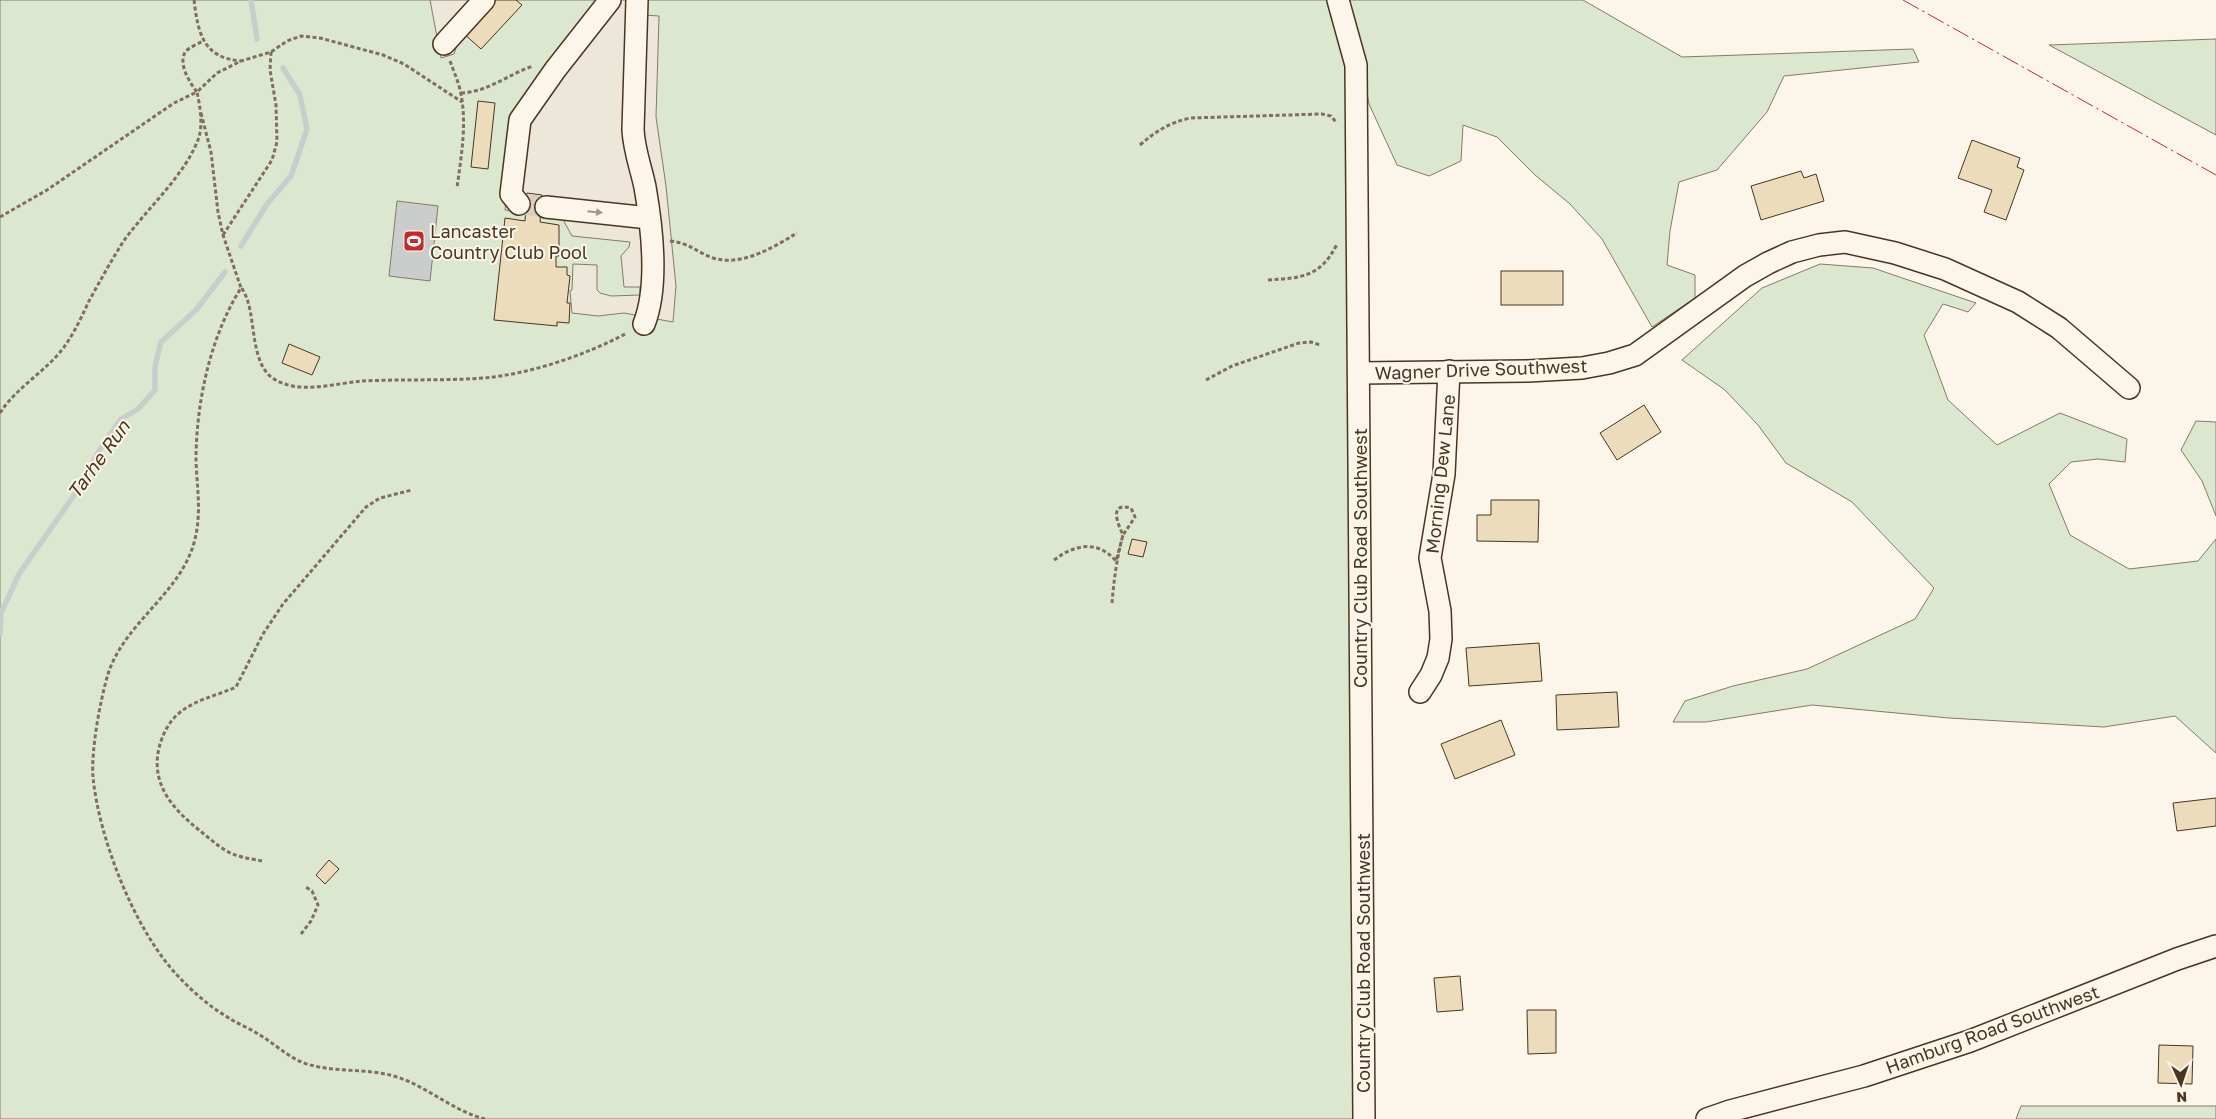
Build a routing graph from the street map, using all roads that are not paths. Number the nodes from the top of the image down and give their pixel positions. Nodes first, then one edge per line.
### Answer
1 (484, 0) edge
2 (610, 0) edge
3 (637, 0) edge
4 (1338, 0) edge
5 (444, 44) road end
6 (519, 204) dead end
7 (546, 207) tunnel mouth
8 (648, 218) junction
9 (644, 324) road end
10 (1449, 371) junction
11 (1359, 373) junction
12 (2128, 388) dead end
13 (1420, 692) dead end
14 (2216, 946) edge
15 (1364, 1119) edge
16 (1707, 1119) edge

1 - 5 street
2 - 6 street
3 - 8 street
4 - 11 street, Country Club Road Southwest
7 -> 8 street
8 - 9 street
10 - 11 street, Wagner Drive Southwest
10 - 12 street, Wagner Drive Southwest
10 - 13 street, Morning Dew Lane
11 - 15 street, Country Club Road Southwest
14 - 16 street, Hamburg Road Southwest

